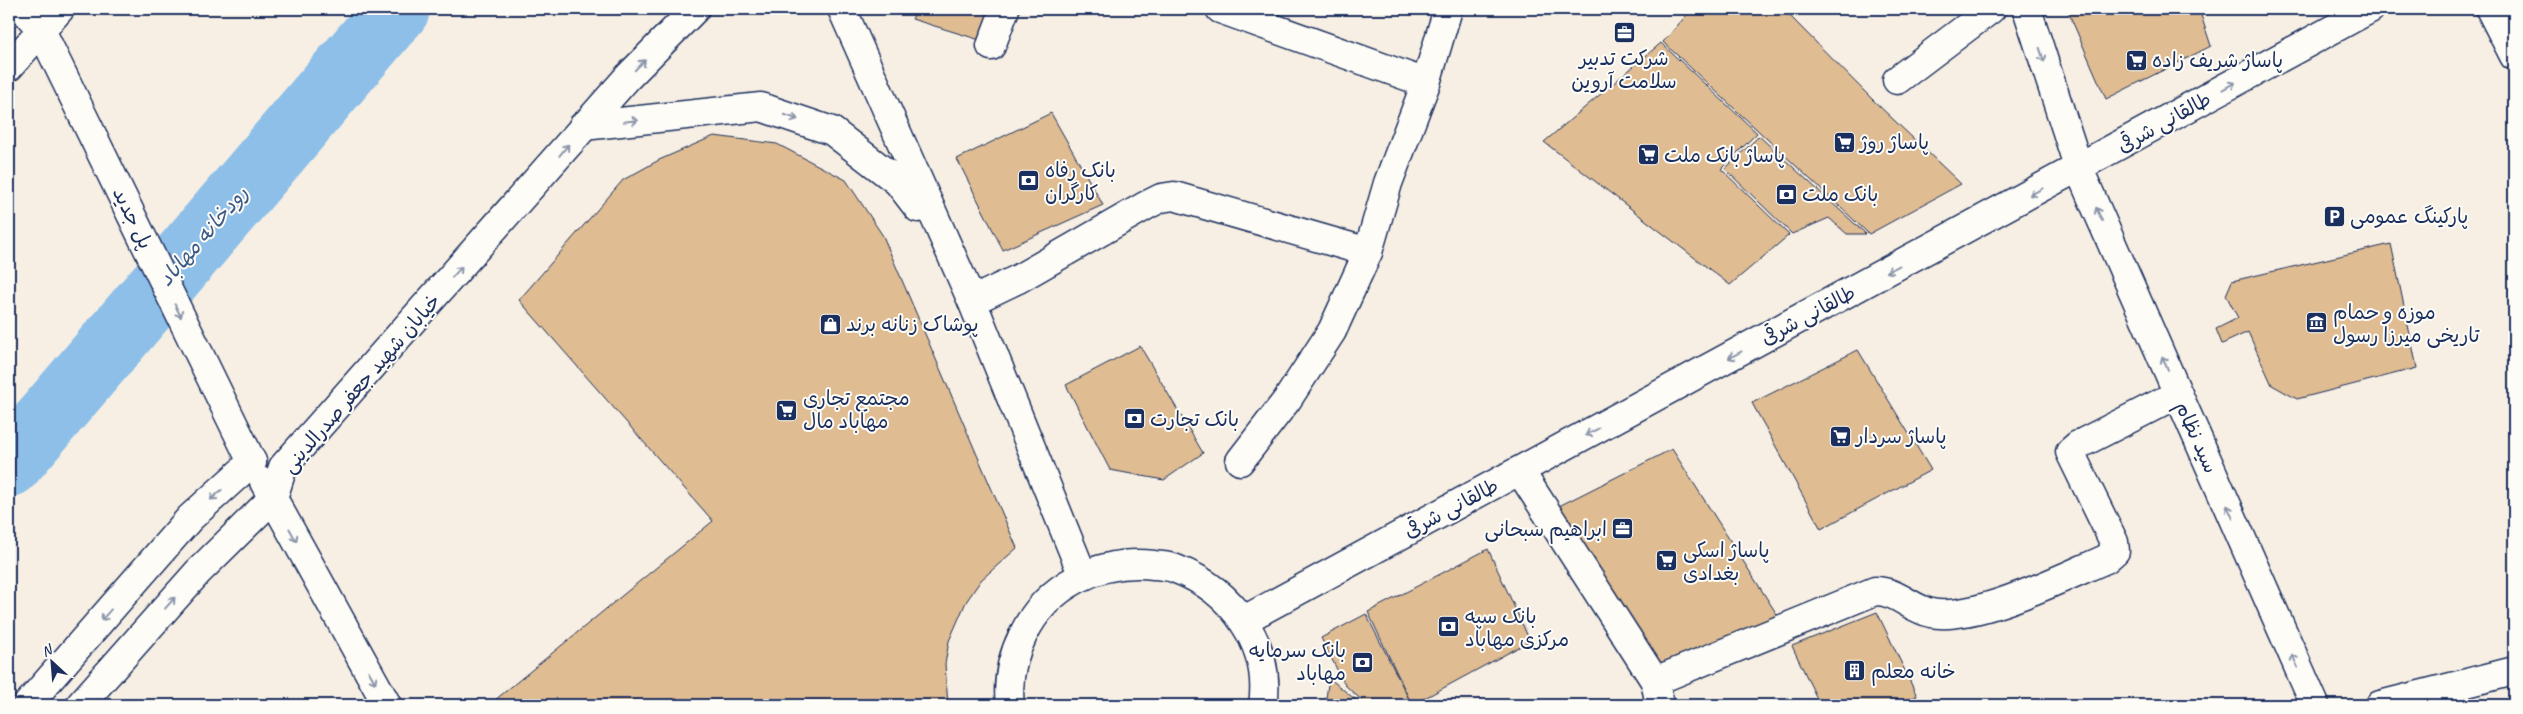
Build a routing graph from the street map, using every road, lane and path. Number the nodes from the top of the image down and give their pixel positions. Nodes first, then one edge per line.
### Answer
1 (60, 9) edge
2 (695, 9) edge
3 (842, 9) edge
4 (1005, 9) edge
5 (1220, 9) edge
6 (1448, 9) edge
7 (1991, 9) edge
8 (2027, 9) edge
9 (2370, 9) edge
10 (2490, 9) edge
11 (38, 15) edge
12 (992, 46) dead end
13 (2514, 56) edge
14 (9, 67) edge
15 (1897, 80) dead end
16 (1426, 83) junction
17 (583, 126) junction
18 (2079, 168) junction
19 (945, 243) junction
20 (1368, 252) junction
21 (972, 301) junction
22 (2178, 394) junction
23 (1240, 461) dead end
24 (252, 462) junction
25 (283, 467) junction
26 (1520, 471) junction
27 (273, 498) junction
28 (1083, 576) junction
29 (1244, 620) junction
30 (2514, 671) edge
31 (1657, 693) edge
32 (27, 705) edge
33 (80, 705) edge
34 (387, 705) edge
35 (1010, 705) edge
36 (1263, 705) edge
37 (2315, 705) edge
38 (2380, 705) edge

1 - 11 street
17 -> 2 street, خیابان شهید جعفر صدرالدینی
3 - 19 street
4 - 12 street
5 - 16 street
6 - 16 street
7 - 15 street
8 -> 18 street, سید نظام
18 -> 9 street, طالقانی شرقی
10 - 13 street
11 - 14 street
11 -> 24 street, پل جدید
16 - 20 street
17 -> 19 street
25 -> 17 street, خیابان شهید جعفر صدرالدینی
22 -> 18 street, سید نظام
18 -> 26 street, طالقانی شرقی
19 - 21 street
20 - 21 street
20 - 23 street
21 - 28 street
22 - 31 street
37 -> 22 street, سید نظام
24 - 25 street
24 - 27 street, پل جدید
24 -> 32 street, خیابان شهید جعفر صدرالدینی
25 - 27 street, خیابان شهید جعفر صدرالدینی
26 - 29 street, طالقانی شرقی
26 - 31 street
33 -> 27 street, خیابان شهید جعفر صدرالدینی
27 -> 34 street, پل جدید
28 - 29 street
28 - 35 street
29 - 36 street
30 - 38 street

